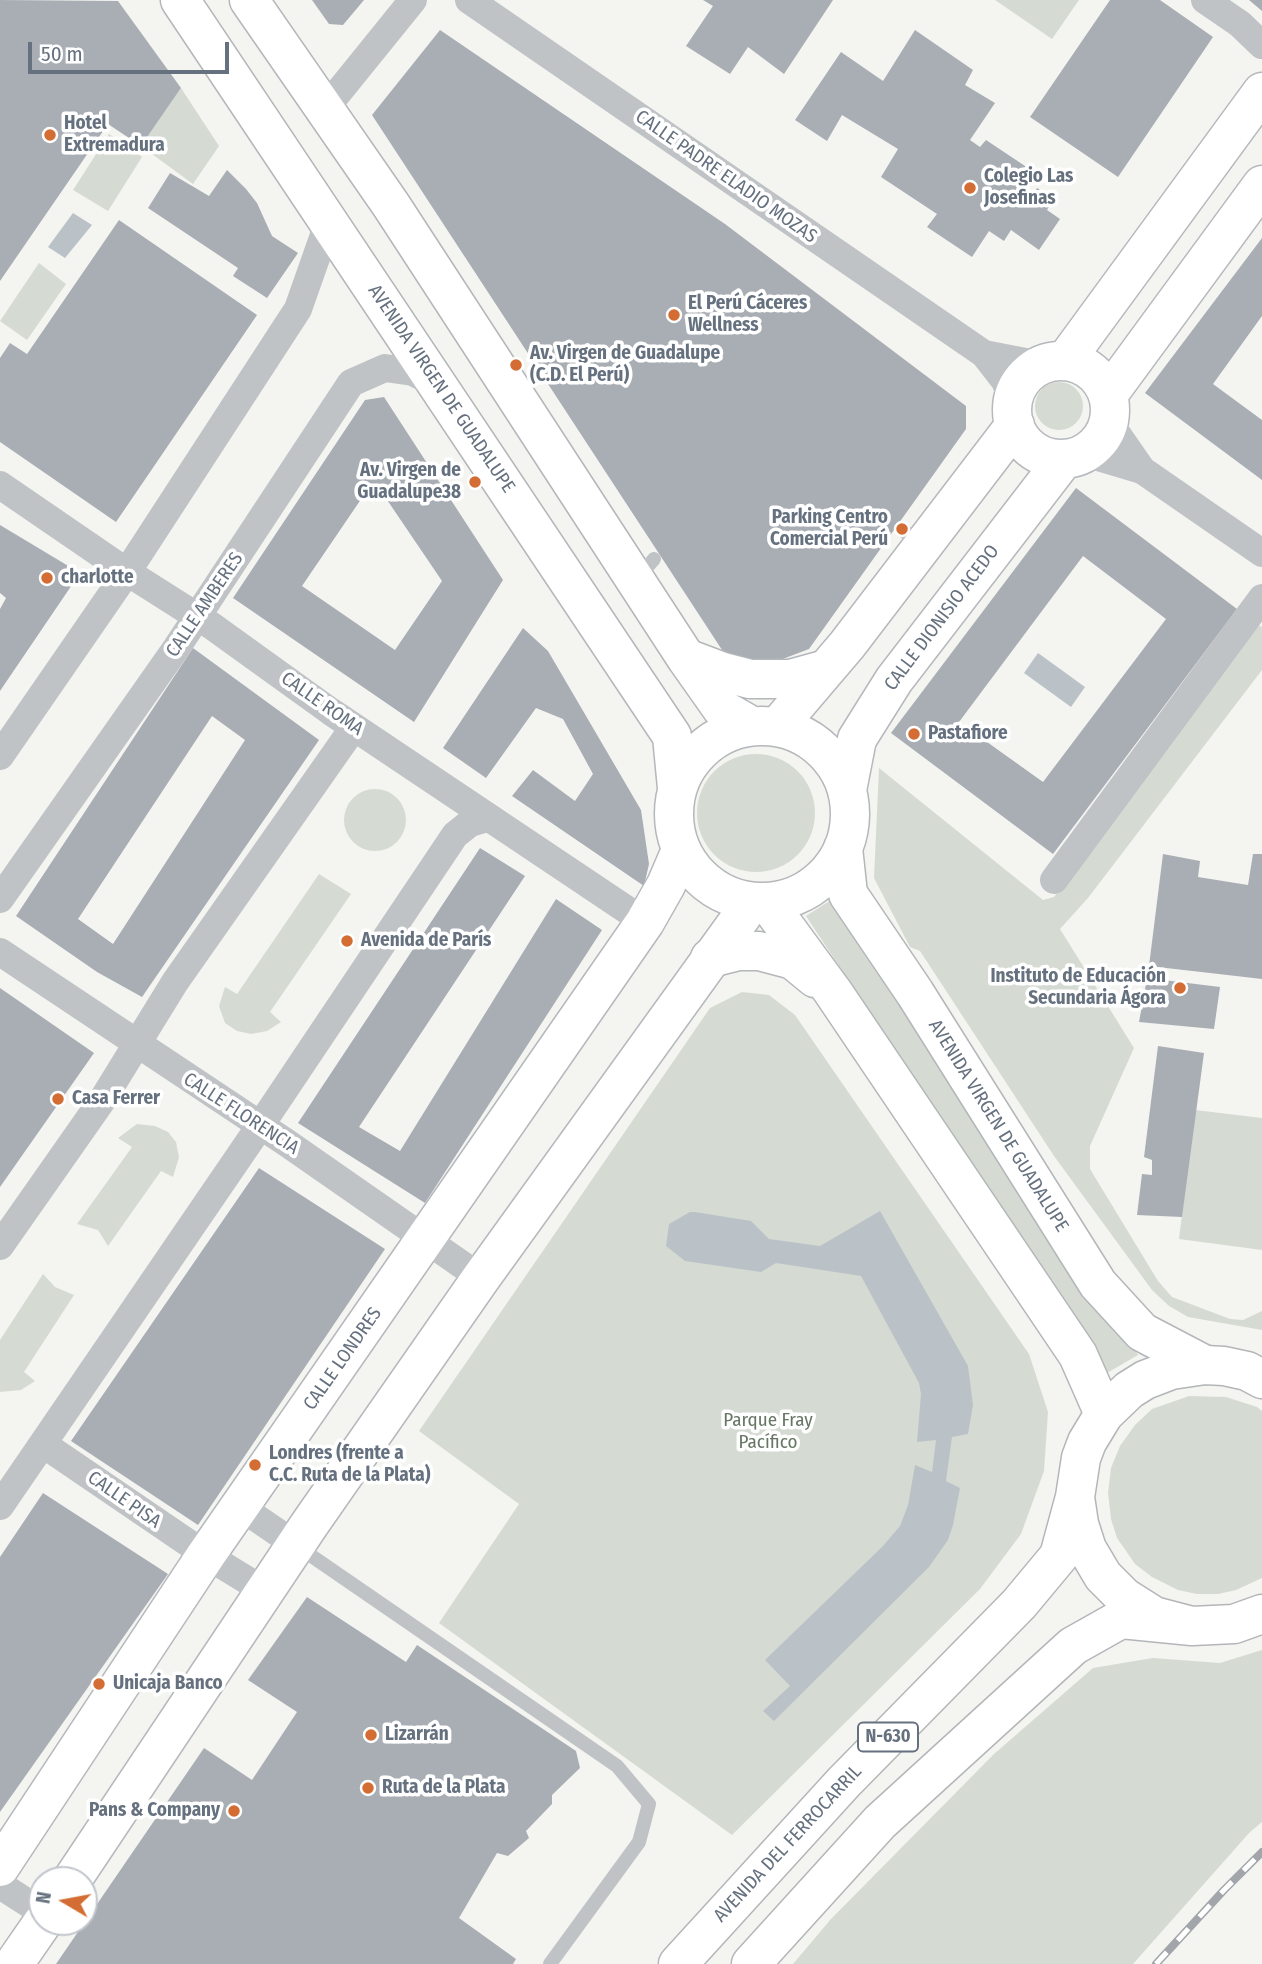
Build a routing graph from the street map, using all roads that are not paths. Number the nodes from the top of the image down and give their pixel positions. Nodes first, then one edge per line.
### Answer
1 (180, 0) edge
2 (248, 0) edge
3 (413, 0) edge
4 (469, 0) edge
5 (1205, 0) edge
6 (1262, 45) edge
7 (1262, 92) edge
8 (324, 110) junction
9 (1262, 185) edge
10 (329, 221) junction
11 (984, 354) junction
12 (1053, 363) junction
13 (436, 384) junction
14 (1109, 407) junction
15 (1014, 413) junction
16 (1074, 456) junction
17 (1142, 470) junction
18 (0, 485) edge
19 (1262, 553) edge
20 (127, 572) junction
21 (1262, 598) edge
22 (197, 616) junction
23 (686, 658) junction
24 (823, 670) junction
25 (764, 726) junction
26 (354, 727) junction
27 (0, 756) edge
28 (677, 788) junction
29 (847, 790) junction
30 (487, 818) junction
31 (843, 848) junction
32 (681, 850) junction
33 (1054, 880) dead end
34 (0, 899) edge
35 (760, 902) junction
36 (645, 922) junction
37 (0, 952) edge
38 (710, 958) junction
39 (833, 992) junction
40 (136, 1043) junction
41 (260, 1126) junction
42 (426, 1241) junction
43 (0, 1246) edge
44 (481, 1279) junction
45 (1205, 1365) junction
46 (1262, 1379) edge
47 (1104, 1414) junction
48 (43, 1444) junction
49 (1075, 1497) junction
50 (0, 1506) edge
51 (237, 1511) junction
52 (296, 1545) junction
53 (206, 1555) junction
54 (269, 1587) junction
55 (1262, 1614) edge
56 (1192, 1626) junction
57 (81, 1866) edge
58 (0, 1867) edge
59 (0, 1885) edge
60 (28, 1903) edge
61 (33, 1936) edge
62 (14, 1964) edge
63 (550, 1964) edge
64 (678, 1964) edge
65 (751, 1964) edge

1 - 10 main road, AVENIDA VIRGEN DE GUADALUPE
2 - 8 main road
3 - 8 street
4 - 11 street, CALLE PADRE ELADIO MOZAS
5 - 6 street
7 - 12 main road
8 - 23 main road
9 - 14 main road
10 - 13 main road, AVENIDA VIRGEN DE GUADALUPE
10 - 20 street
11 - 12 street, CALLE PADRE ELADIO MOZAS
11 - 15 street, CALLE PADRE ELADIO MOZAS
12 - 14 main road
12 - 15 main road
13 - 22 street, CALLE AMBERES
13 - 28 main road, AVENIDA VIRGEN DE GUADALUPE
14 - 16 main road
14 - 17 street
15 - 16 main road
15 - 24 main road
16 - 17 street
16 - 29 main road, CALLE DIONISIO ACEDO
17 - 19 street
18 - 20 street, CALLE ROMA
20 - 22 street, CALLE ROMA
20 - 27 street
21 - 33 street
22 - 26 street, CALLE ROMA
22 - 34 street, CALLE AMBERES
23 - 24 main road
23 - 25 main road
24 - 25 main road
25 - 28 main road
25 - 29 main road
26 - 30 street, CALLE ROMA
26 - 40 street
28 - 32 main road
29 - 31 main road
30 - 36 street, CALLE ROMA
30 - 41 street
31 - 35 main road
31 - 45 main road, AVENIDA VIRGEN DE GUADALUPE
32 - 35 main road
32 - 36 main road, CALLE LONDRES
35 - 38 main road
35 - 39 main road
36 - 42 main road, CALLE LONDRES
37 - 40 street, CALLE FLORENCIA
38 - 39 main road
38 - 44 main road
39 - 47 main road
40 - 41 street, CALLE FLORENCIA
40 - 43 street
41 - 42 street, CALLE FLORENCIA
41 - 48 street
42 - 44 street, CALLE FLORENCIA
42 - 51 main road, CALLE LONDRES
44 - 52 main road
45 - 46 main road, N-630
45 - 47 main road, N-630
47 - 49 main road, N-630
48 - 50 street
48 - 53 street, CALLE PISA
49 - 56 main road, N-630
49 - 64 main road, AVENIDA DEL FERROCARRIL / N-630
51 - 52 street
51 - 53 main road, CALLE LONDRES
52 - 54 main road
52 - 63 lane
53 - 54 street, CALLE PISA
53 - 58 main road, CALLE LONDRES
54 - 57 main road
55 - 56 main road, N-630
56 - 65 main road, N-630
59 - 60 street
61 - 62 main road

